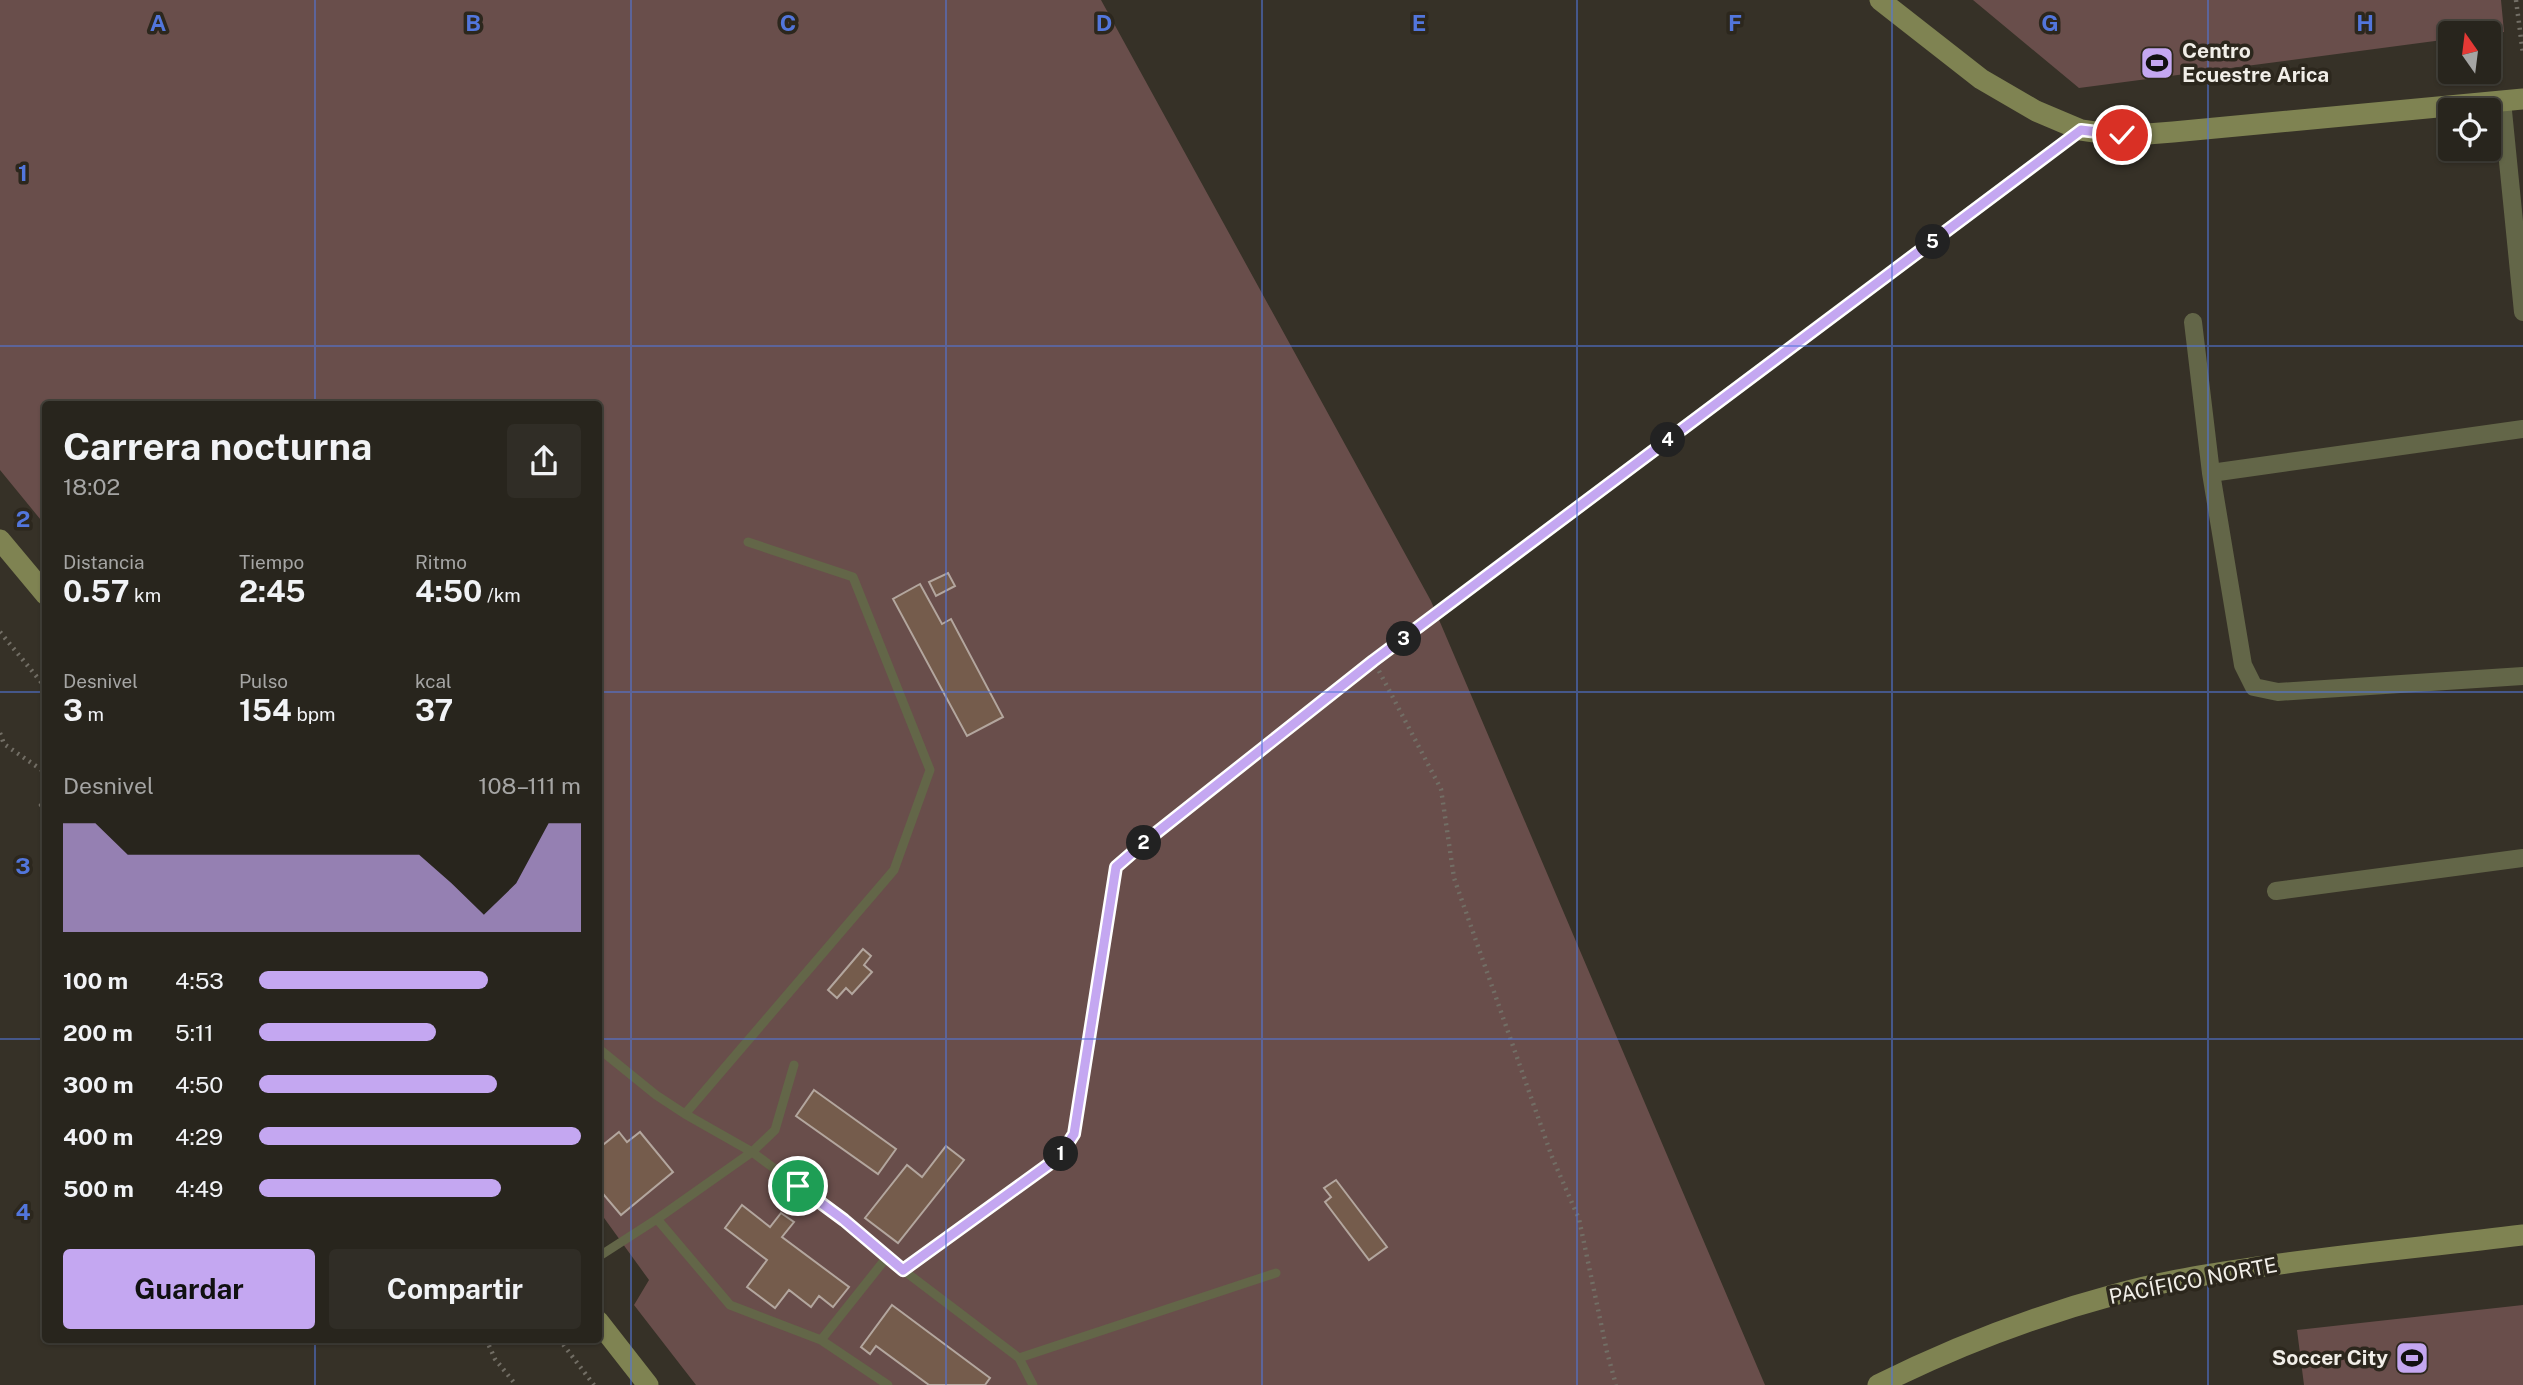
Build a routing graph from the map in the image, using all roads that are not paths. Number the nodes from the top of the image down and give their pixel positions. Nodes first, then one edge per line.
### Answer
1 (1880, 0) edge
2 (2523, 99) edge
3 (2501, 100) joint
4 (2438, 106) edge
5 (2081, 130) junction
6 (2523, 312) edge
7 (2193, 322) dead end
8 (2523, 429) edge
9 (2211, 473) junction
10 (0, 540) edge
11 (748, 542) dead end
12 (42, 590) edge
13 (2523, 676) edge
14 (2523, 858) edge
15 (2276, 891) dead end
16 (602, 1051) edge
17 (794, 1065) dead end
18 (685, 1114) junction
19 (752, 1152) junction
20 (657, 1219) junction
21 (2523, 1236) edge
22 (602, 1254) edge
23 (887, 1257) junction
24 (903, 1270) junction
25 (1276, 1273) dead end
26 (602, 1326) edge
27 (821, 1339) junction
28 (1019, 1358) junction
29 (648, 1385) edge
30 (888, 1385) edge
31 (1033, 1385) edge
32 (1878, 1385) edge

1 - 5 main road
2 - 3 main road
3 - 6 street
4 - 5 main road
5 - 24 lane
7 - 9 street
8 - 9 street
9 - 13 street
10 - 12 main road
11 - 18 lane
14 - 15 street
16 - 18 lane
17 - 19 lane
18 - 19 lane
19 - 20 lane
19 - 23 lane
20 - 22 lane
20 - 27 lane
21 - 32 main road, PACÍFICO NORTE
23 - 24 lane
23 - 27 lane
24 - 28 lane
25 - 28 lane
26 - 29 main road
27 - 30 lane
28 - 31 lane

